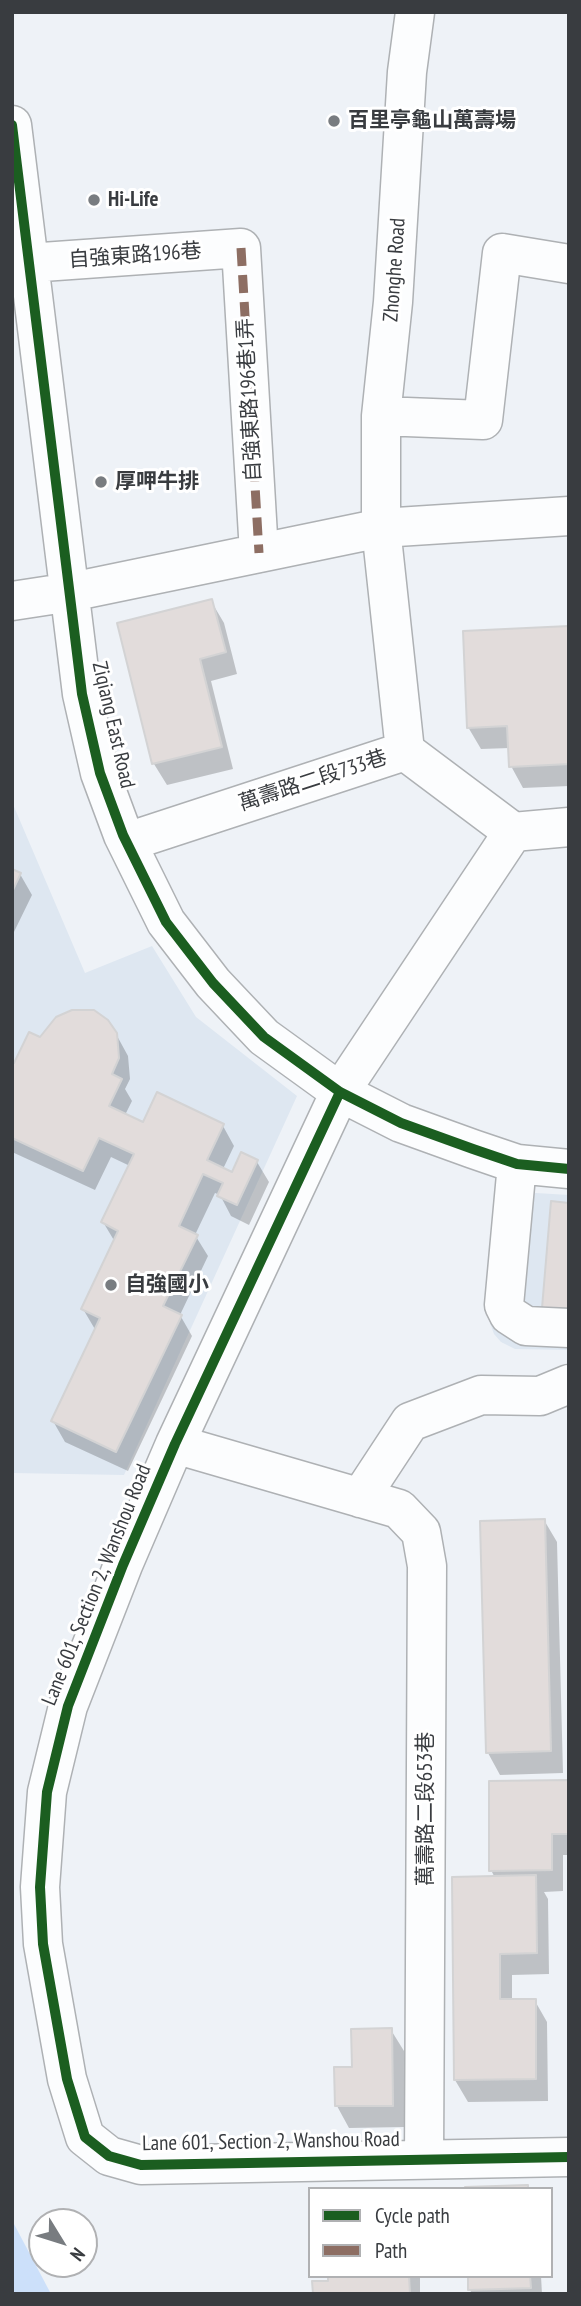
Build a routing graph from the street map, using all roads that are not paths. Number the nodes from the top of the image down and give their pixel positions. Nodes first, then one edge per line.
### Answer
1 (415, 12) edge
2 (12, 125) edge
3 (241, 248) joint
4 (569, 264) edge
5 (20, 265) edge
6 (380, 415) junction
7 (569, 516) edge
8 (381, 528) junction
9 (259, 553) junction
10 (71, 592) junction
11 (12, 601) edge
12 (405, 751) junction
13 (569, 827) edge
14 (513, 832) junction
15 (127, 842) junction
16 (340, 1091) junction
17 (517, 1164) junction
18 (569, 1169) edge
19 (569, 1328) edge
20 (569, 1384) edge
21 (175, 1444) junction
22 (360, 1498) junction
23 (28, 1945) edge
24 (569, 2157) edge
25 (424, 2159) junction

1 - 6 street, Zhonghe Road
2 - 5 street, Ziqiang East Road
3 - 5 street, 自強東路196巷
3 - 9 street, 自強東路196巷1弄
4 - 6 street
5 - 10 street, Ziqiang East Road
6 - 8 street, Zhonghe Road
7 - 8 street
8 - 9 street
8 - 12 street, 萬壽路二段733巷
9 - 10 street
10 - 11 street
10 - 15 street, Ziqiang East Road
12 - 14 street
12 - 15 street, 萬壽路二段733巷
13 - 14 street
14 - 16 street, Lane 601, Section 2, Wanshou Road
15 - 16 street, Ziqiang East Road
16 - 17 street, Ziqiang East Road
16 - 21 street, Lane 601, Section 2, Wanshou Road
17 - 18 street, Ziqiang East Road
17 - 19 street
20 - 22 street
21 - 22 street, 萬壽路二段653巷
21 - 23 street, Lane 601, Section 2, Wanshou Road
22 - 25 street, 萬壽路二段653巷
23 - 25 street, Lane 601, Section 2, Wanshou Road
24 - 25 street, Lane 601, Section 2, Wanshou Road

